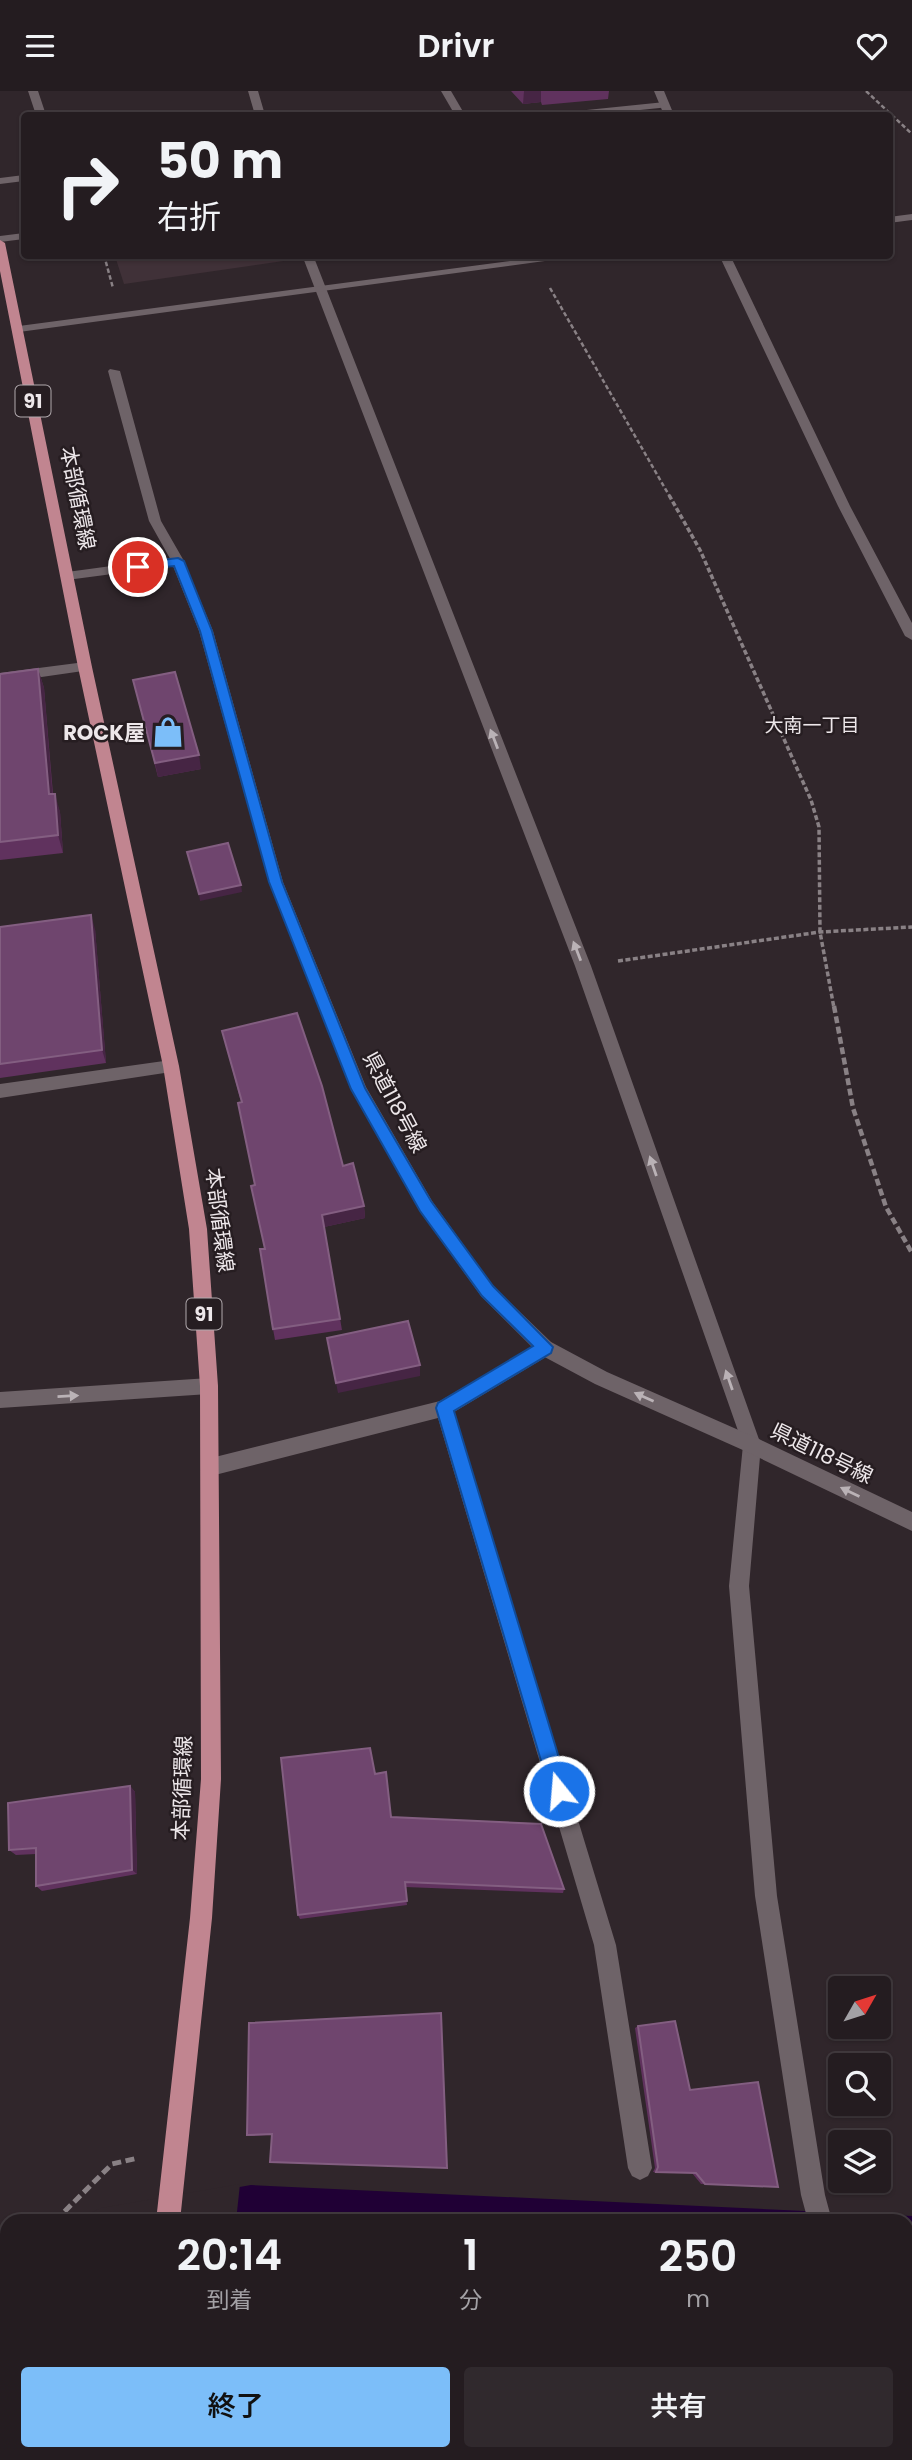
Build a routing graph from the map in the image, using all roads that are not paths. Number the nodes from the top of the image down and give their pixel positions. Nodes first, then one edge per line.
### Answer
1 (33, 91) edge
2 (253, 91) edge
3 (446, 91) edge
4 (659, 91) edge
5 (667, 110) edge
6 (40, 112) edge
7 (259, 112) edge
8 (458, 112) edge
9 (627, 112) edge
10 (21, 178) edge
11 (0, 181) edge
12 (912, 217) edge
13 (893, 219) edge
14 (21, 237) edge
15 (0, 241) edge
16 (308, 259) edge
17 (553, 259) edge
18 (726, 259) edge
19 (319, 289) junction
20 (19, 329) junction
21 (114, 371) dead end
22 (178, 561) junction
23 (66, 576) junction
24 (912, 636) edge
25 (85, 667) junction
26 (0, 678) edge
27 (171, 1066) junction
28 (0, 1091) edge
29 (545, 1347) junction
30 (209, 1386) junction
31 (0, 1399) edge
32 (444, 1408) junction
33 (752, 1445) junction
34 (211, 1467) junction
35 (912, 1522) edge
36 (640, 2168) dead end
37 (169, 2214) edge
38 (818, 2214) edge

1 - 6 street
2 - 7 street
3 - 8 street
4 - 5 street
5 - 9 street
10 - 11 street
12 - 13 street
14 - 15 street
15 - 20 main road, 本部循環線 / 91
16 - 19 street
17 - 19 street
18 - 24 street
19 - 20 street
33 -> 19 street
20 - 23 main road, 本部循環線 / 91
21 - 22 street, 県道118号線
22 - 23 street
22 - 29 street, 県道118号線
23 - 25 main road, 本部循環線 / 91
25 - 26 street
25 - 27 main road, 本部循環線 / 91
27 - 28 street
27 - 30 main road, 本部循環線 / 91
29 - 32 street
33 -> 29 street, 県道118号線
31 -> 30 street
30 - 34 main road, 本部循環線 / 91
32 - 34 street
32 - 36 street
35 -> 33 street, 県道118号線
33 - 38 street
34 - 37 main road, 本部循環線 / 91

